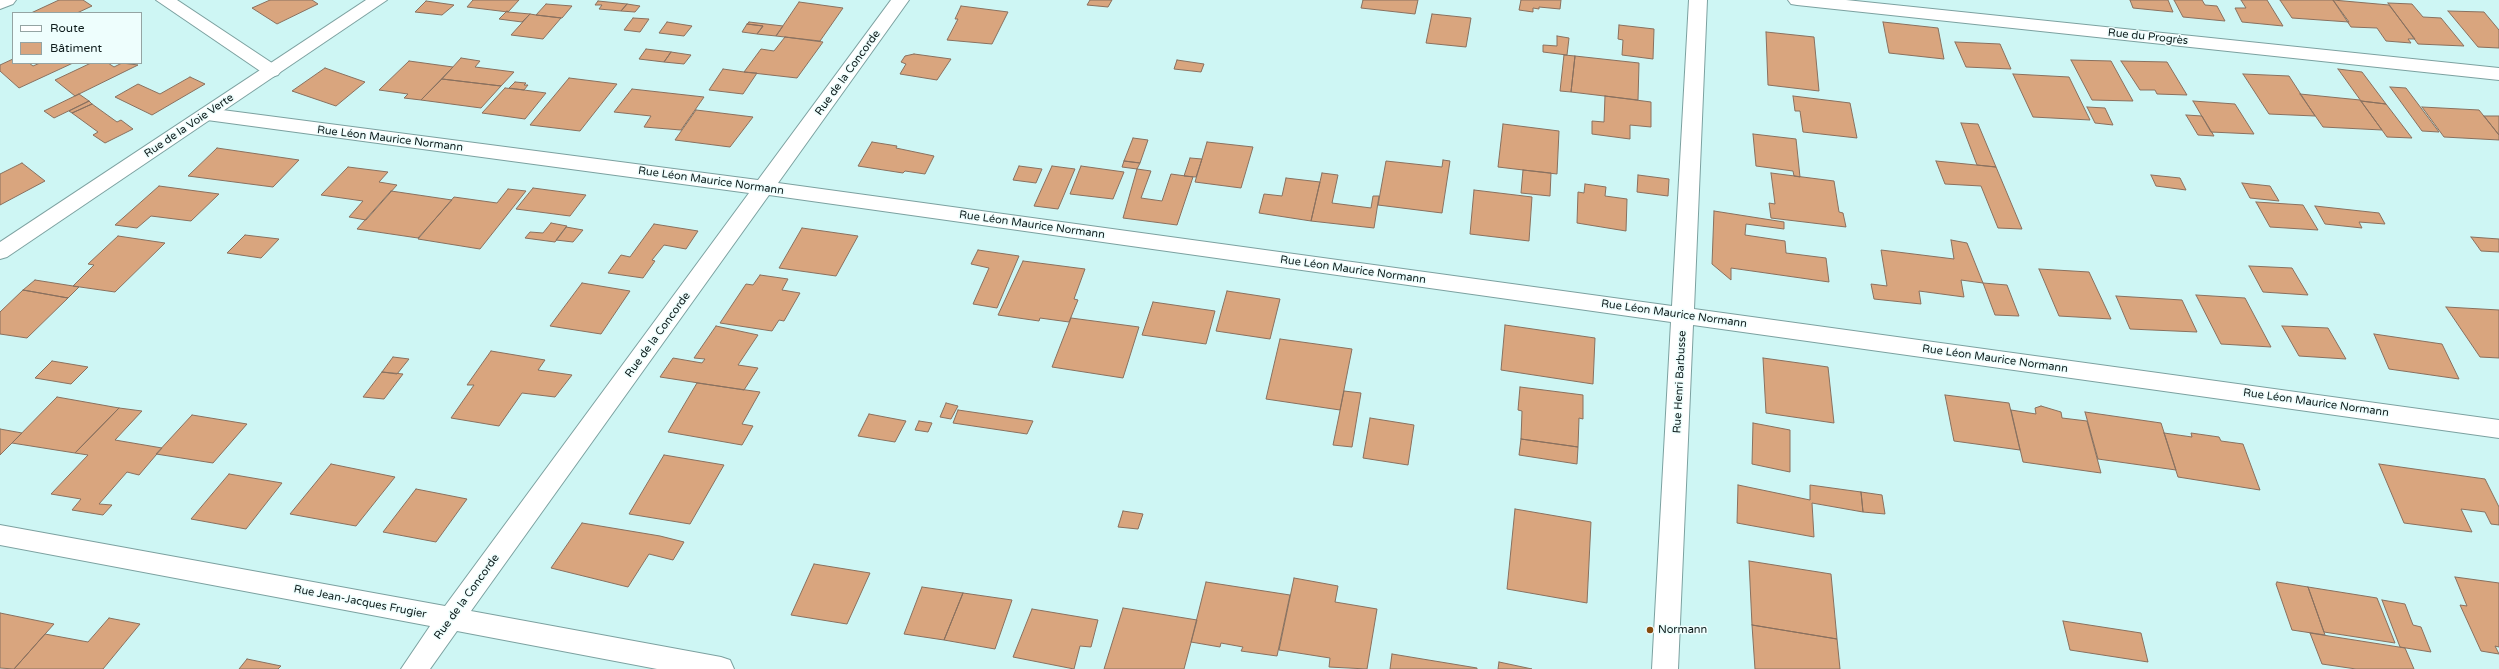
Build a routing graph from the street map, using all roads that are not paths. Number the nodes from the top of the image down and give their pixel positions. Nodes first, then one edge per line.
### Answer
1 (7, 0) edge
2 (165, 0) edge
3 (378, 0) edge
4 (900, 0) edge
5 (1698, 0) edge
6 (1797, 0) edge
7 (0, 4) edge
8 (272, 72) junction
9 (2499, 74) edge
10 (207, 114) junction
11 (765, 188) junction
12 (0, 252) edge
13 (1683, 316) junction
14 (2499, 429) edge
15 (0, 535) edge
16 (450, 619) junction
17 (414, 669) edge
18 (721, 669) edge
19 (1665, 669) edge

1 - 7 street
2 - 8 street
3 - 8 street, Rue de la Voie Verte
4 - 11 street, Rue de la Concorde
5 - 13 street, Rue Henri Barbusse
6 - 9 street, Rue du Progrès
8 - 10 street, Rue de la Voie Verte
10 - 11 street, Rue Léon Maurice Normann
10 - 12 street, Rue de la Voie Verte
11 - 13 street, Rue Léon Maurice Normann
11 - 16 street, Rue de la Concorde
13 - 14 street, Rue Léon Maurice Normann
13 - 19 street, Rue Henri Barbusse
15 - 16 street, Rue Jean-Jacques Frugier
16 - 17 street, Rue de la Concorde
16 - 18 street, Rue Jean-Jacques Frugier

